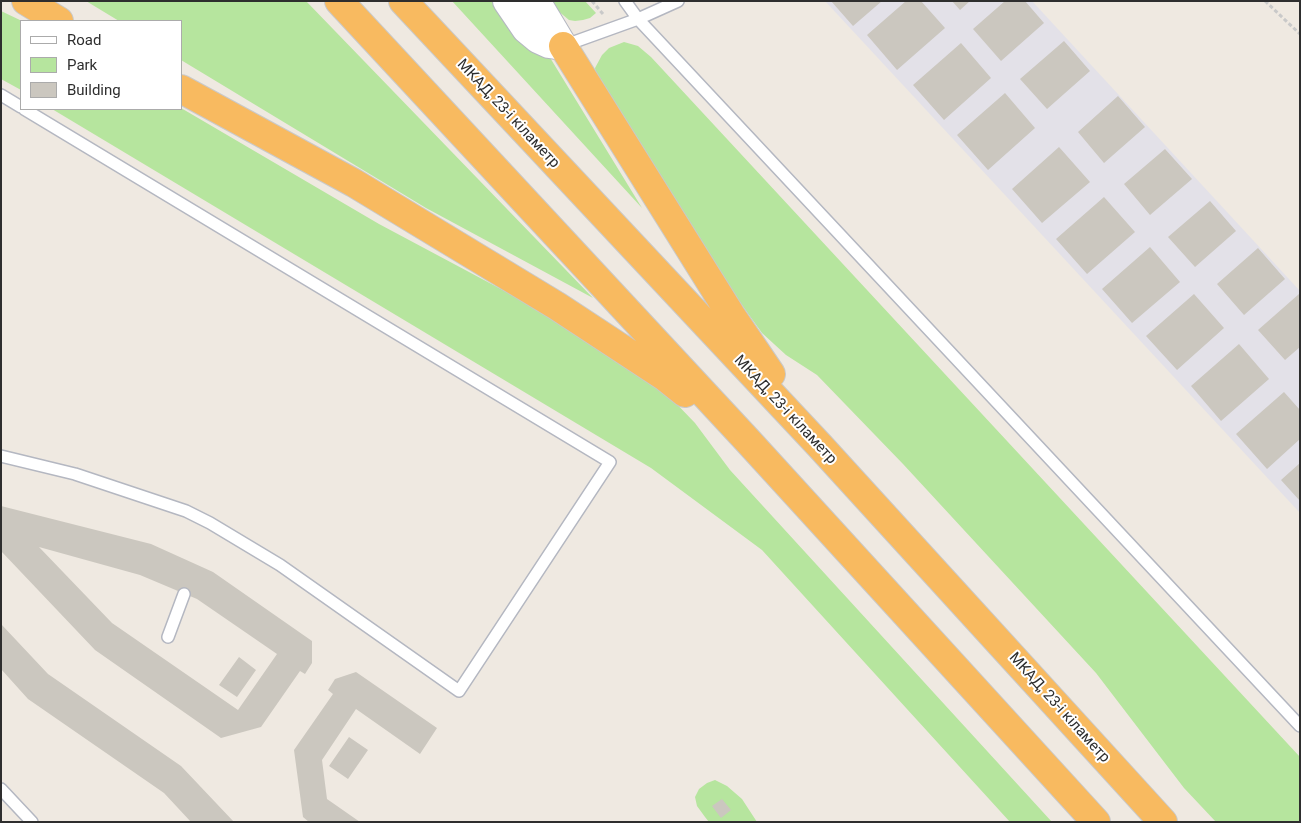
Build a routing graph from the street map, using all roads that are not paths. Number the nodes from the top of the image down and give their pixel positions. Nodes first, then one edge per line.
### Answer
1 (16, 1) edge
2 (339, 1) edge
3 (403, 1) edge
4 (507, 1) edge
5 (536, 1) edge
6 (625, 1) edge
7 (678, 1) edge
8 (658, 5) edge
9 (42, 11) edge
10 (638, 19) junction
11 (563, 46) junction
12 (182, 89) edge
13 (1, 95) edge
14 (20, 106) edge
15 (26, 110) edge
16 (748, 441) junction
17 (820, 446) junction
18 (1, 456) edge
19 (184, 594) dead end
20 (168, 637) dead end
21 (1300, 726) edge
22 (1, 789) edge
23 (32, 822) edge
24 (1096, 822) edge
25 (1163, 822) edge

1 - 9 lane
2 - 16 highway
3 - 17 highway, МКАД, 23-і кіламетр
4 - 11 main road
5 - 11 main road
6 - 10 lane
7 - 8 lane
8 - 10 lane
10 - 11 lane
10 - 21 lane
11 - 17 highway
12 - 16 highway
13 - 14 lane
15 - 18 lane
16 - 24 highway
17 - 25 highway, МКАД, 23-і кіламетр
19 - 20 lane
22 - 23 lane

